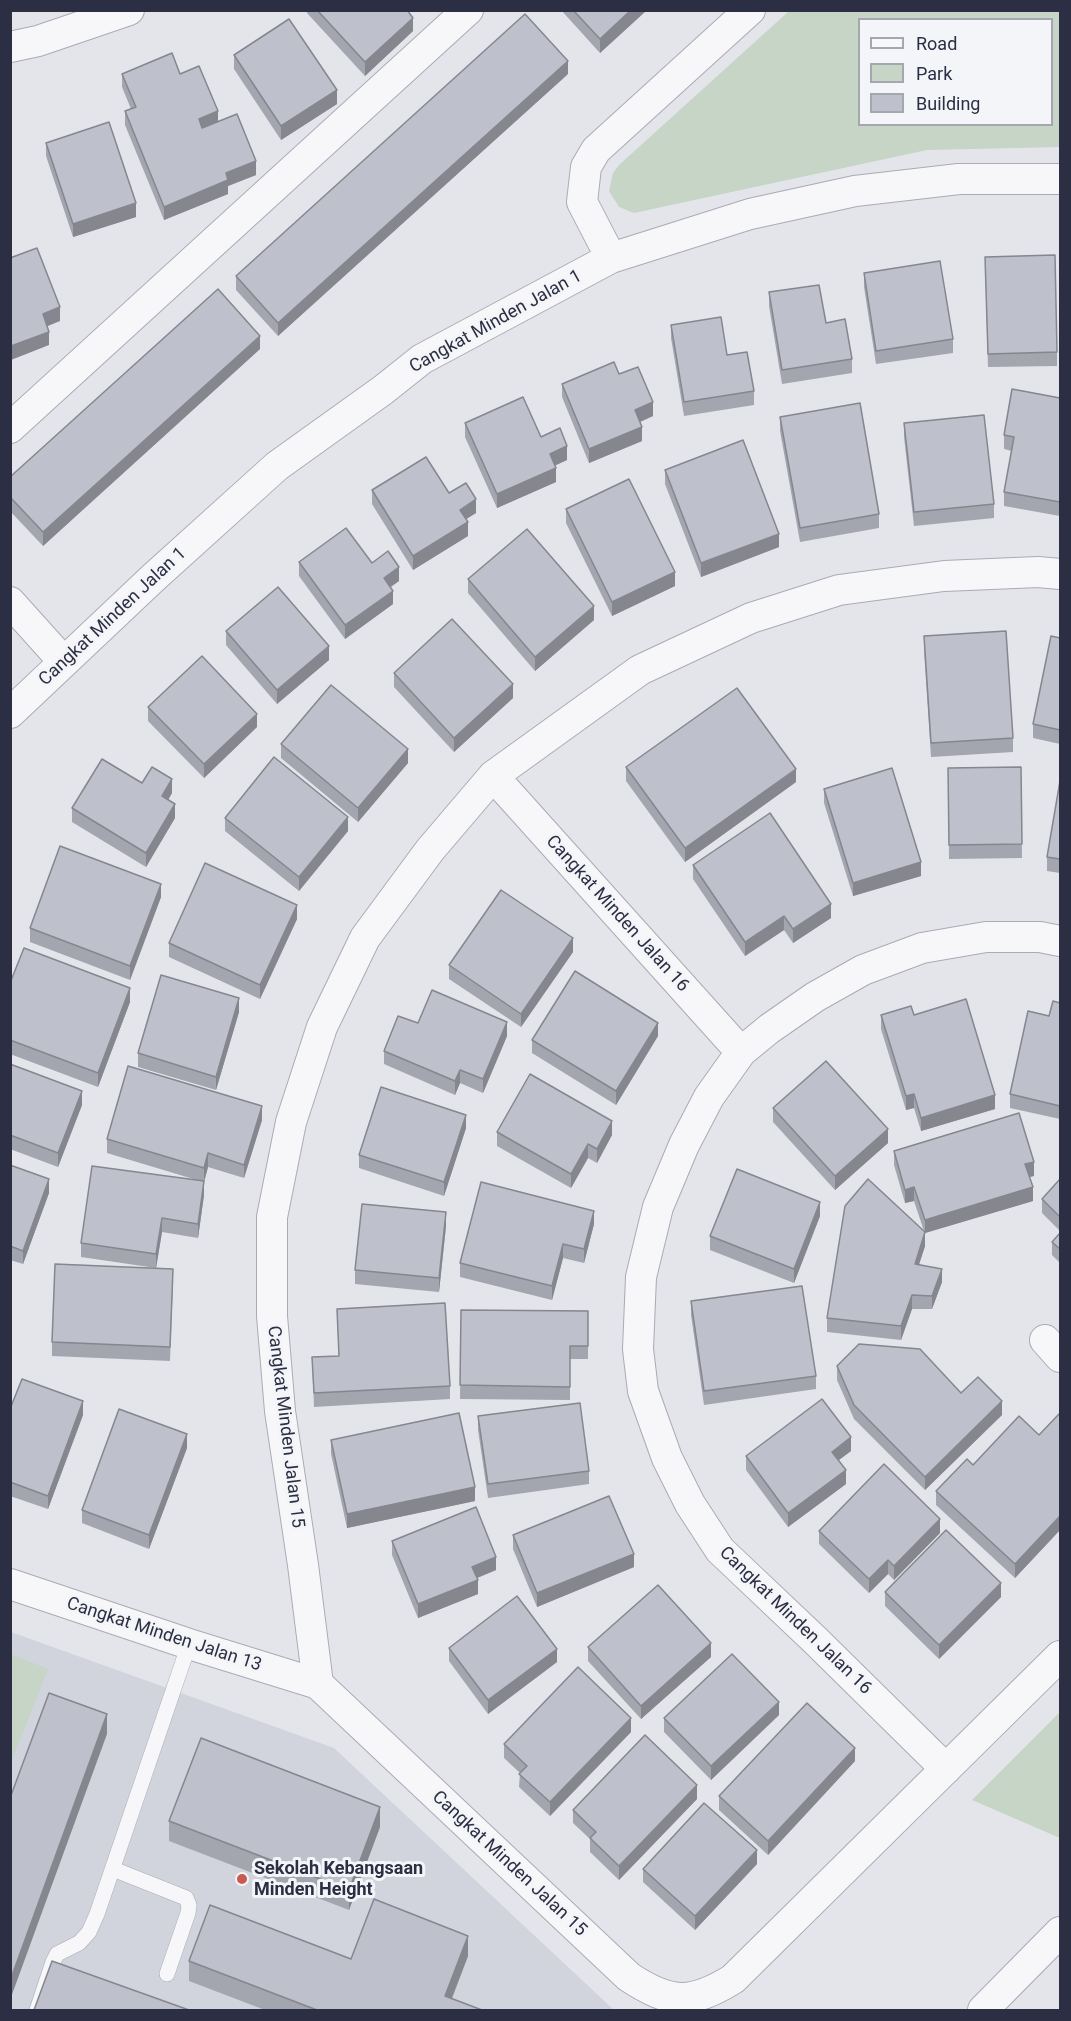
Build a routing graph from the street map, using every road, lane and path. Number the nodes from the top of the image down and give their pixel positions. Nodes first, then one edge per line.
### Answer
1 (129, 10) edge
2 (468, 10) edge
3 (750, 10) edge
4 (10, 47) edge
5 (1060, 179) edge
6 (611, 258) junction
7 (10, 428) edge
8 (1060, 574) edge
9 (10, 602) edge
10 (64, 662) junction
11 (10, 713) edge
12 (493, 776) junction
13 (1060, 941) edge
14 (741, 1052) junction
15 (10, 1584) edge
16 (189, 1644) junction
17 (1060, 1656) edge
18 (318, 1684) junction
19 (946, 1768) junction
20 (113, 1869) junction
21 (1060, 1932) edge
22 (167, 1974) dead end
23 (37, 2010) edge
24 (983, 2010) edge

1 - 4 street
2 - 7 street
3 - 6 street
5 - 6 street, Cangkat Minden Jalan 1
6 - 10 street, Cangkat Minden Jalan 1
8 - 12 street, Cangkat Minden Jalan 15
9 - 10 street
10 - 11 street, Cangkat Minden Jalan 1
12 - 14 street, Cangkat Minden Jalan 16
12 - 18 street, Cangkat Minden Jalan 15
13 - 14 street, Cangkat Minden Jalan 16
14 - 19 street, Cangkat Minden Jalan 16
15 - 16 street, Cangkat Minden Jalan 13
16 - 18 street, Cangkat Minden Jalan 13
16 - 20 lane
17 - 19 street, Cangkat Minden Jalan 15
18 - 19 street, Cangkat Minden Jalan 15
20 - 22 lane
20 - 23 lane
21 - 24 street

